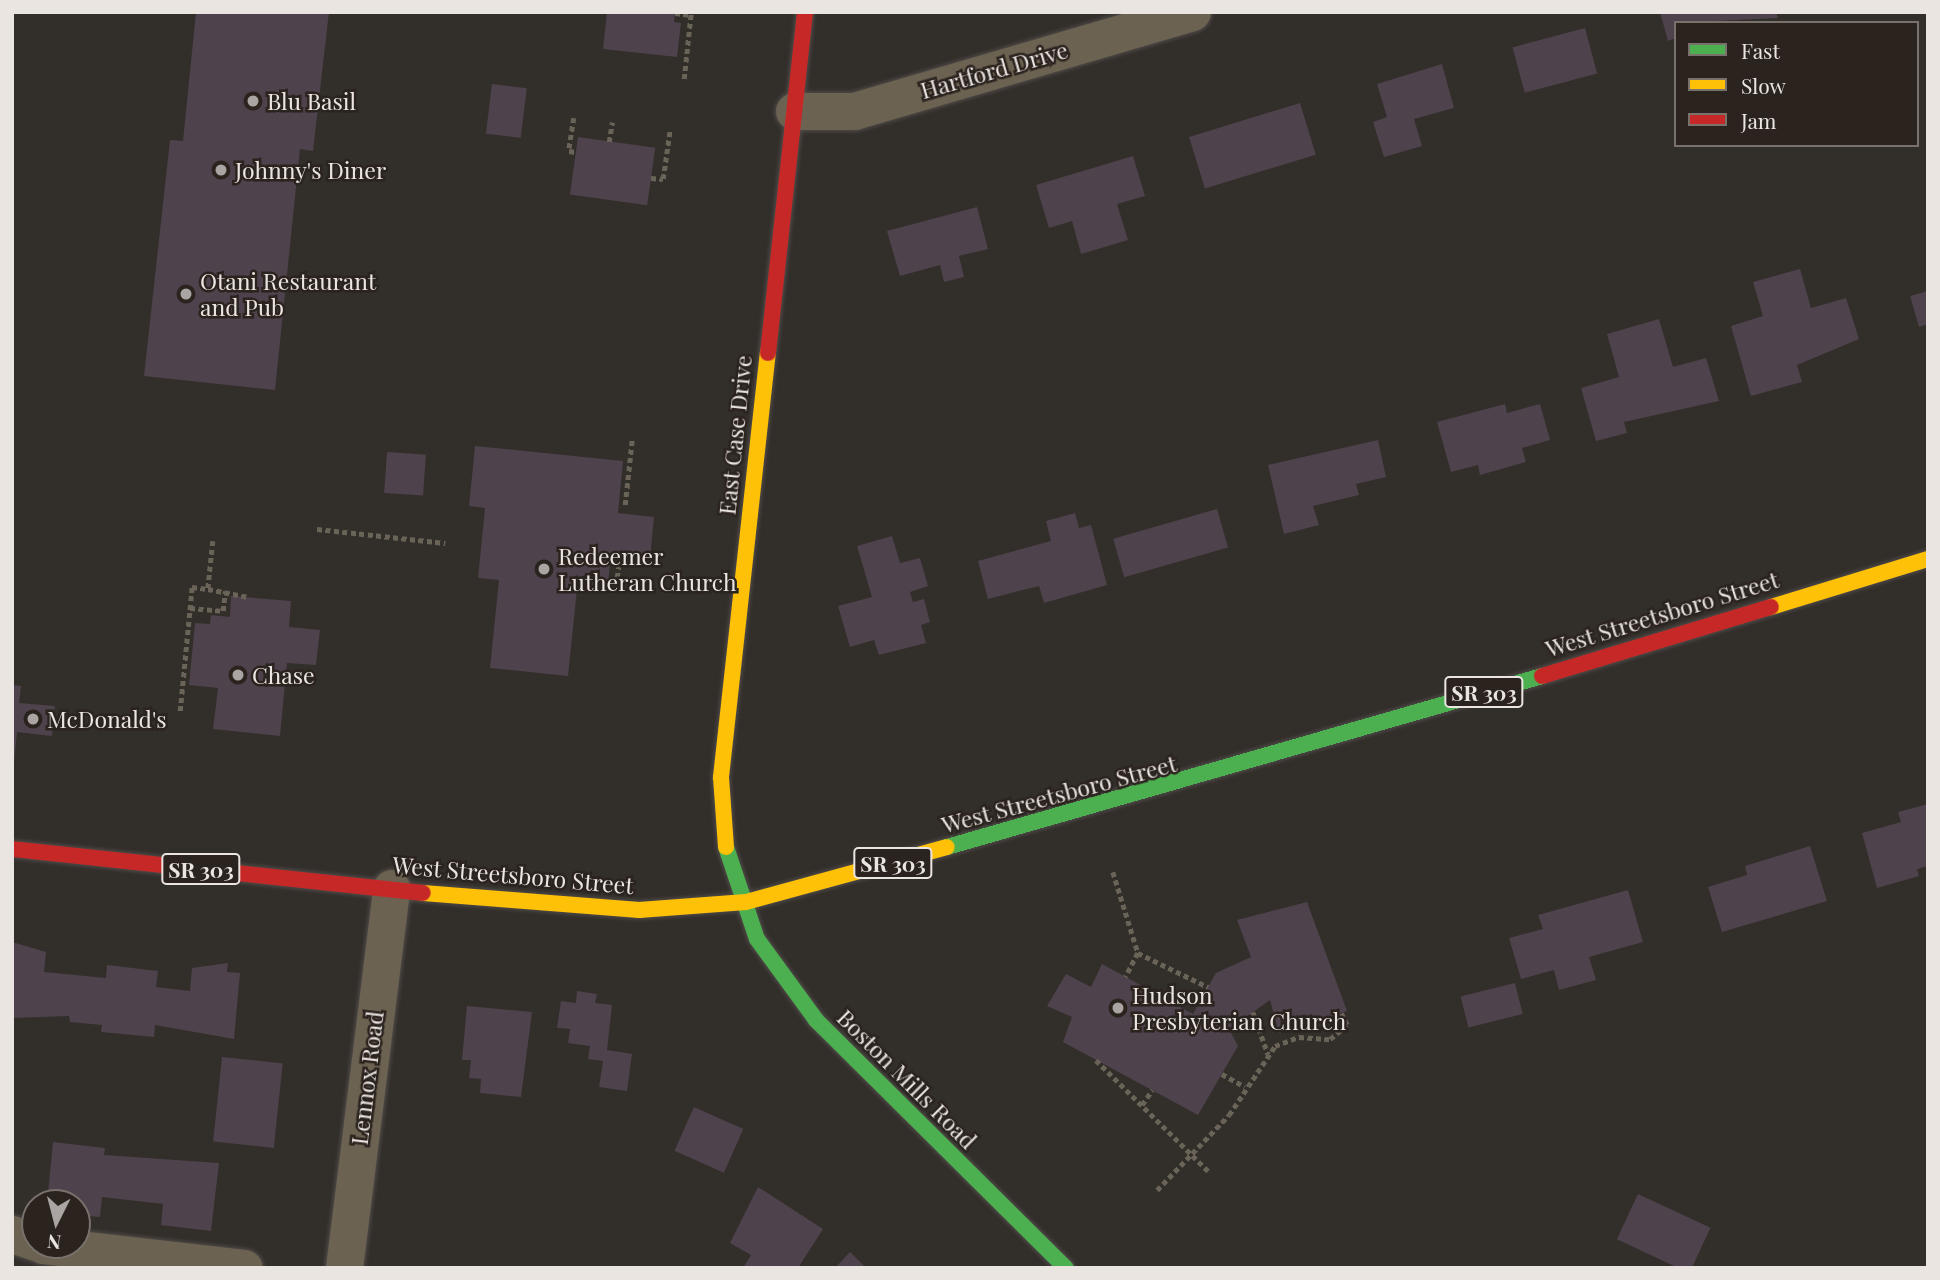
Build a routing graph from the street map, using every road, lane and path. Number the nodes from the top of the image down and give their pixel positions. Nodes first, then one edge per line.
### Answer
1 (805, 12) edge
2 (1192, 12) edge
3 (675, 13) edge
4 (691, 14) edge
5 (684, 79) dead end
6 (794, 111) junction
7 (574, 118) dead end
8 (612, 122) dead end
9 (670, 129) dead end
10 (609, 142) dead end
11 (576, 152) dead end
12 (651, 177) dead end
13 (632, 440) dead end
14 (625, 505) dead end
15 (317, 529) dead end
16 (213, 541) dead end
17 (445, 543) dead end
18 (1928, 559) edge
19 (619, 561) dead end
20 (616, 586) dead end
21 (208, 589) junction
22 (225, 591) junction
23 (248, 597) dead end
24 (190, 608) junction
25 (180, 711) dead end
26 (12, 849) edge
27 (1113, 872) dead end
28 (390, 888) junction
29 (746, 902) junction
30 (1138, 953) junction
31 (1126, 978) dead end
32 (1208, 987) dead end
33 (1253, 1012) dead end
34 (1341, 1013) dead end
35 (1268, 1055) junction
36 (1096, 1060) dead end
37 (1222, 1074) dead end
38 (1245, 1087) junction
39 (1152, 1090) dead end
40 (1142, 1105) junction
41 (1192, 1155) junction
42 (1208, 1171) dead end
43 (1157, 1190) dead end
44 (91, 1250) edge
45 (244, 1268) edge
46 (344, 1268) edge
47 (1066, 1268) edge

1 - 6 main road, East Case Drive
2 - 6 street, Hartford Drive
3 - 4 path
4 - 5 path
6 - 29 main road, East Case Drive
7 - 11 path
8 - 10 path
9 - 12 path
13 - 14 path
15 - 17 path
16 - 21 path
18 - 29 main road, West Streetsboro Street / SR 303
19 - 20 path
21 - 22 path
21 - 24 path
22 - 23 path
22 - 24 path
24 - 25 path
26 - 28 main road, West Streetsboro Street / SR 303
27 - 30 path
28 - 29 main road, West Streetsboro Street / SR 303
28 - 46 street, Lennox Road
29 - 47 main road, Boston Mills Road
30 - 31 path
30 - 32 path
33 - 35 path
34 - 35 path
35 - 38 path
36 - 40 path
37 - 38 path
38 - 41 path
39 - 40 path
40 - 41 path
41 - 42 path
41 - 43 path
44 - 45 street

